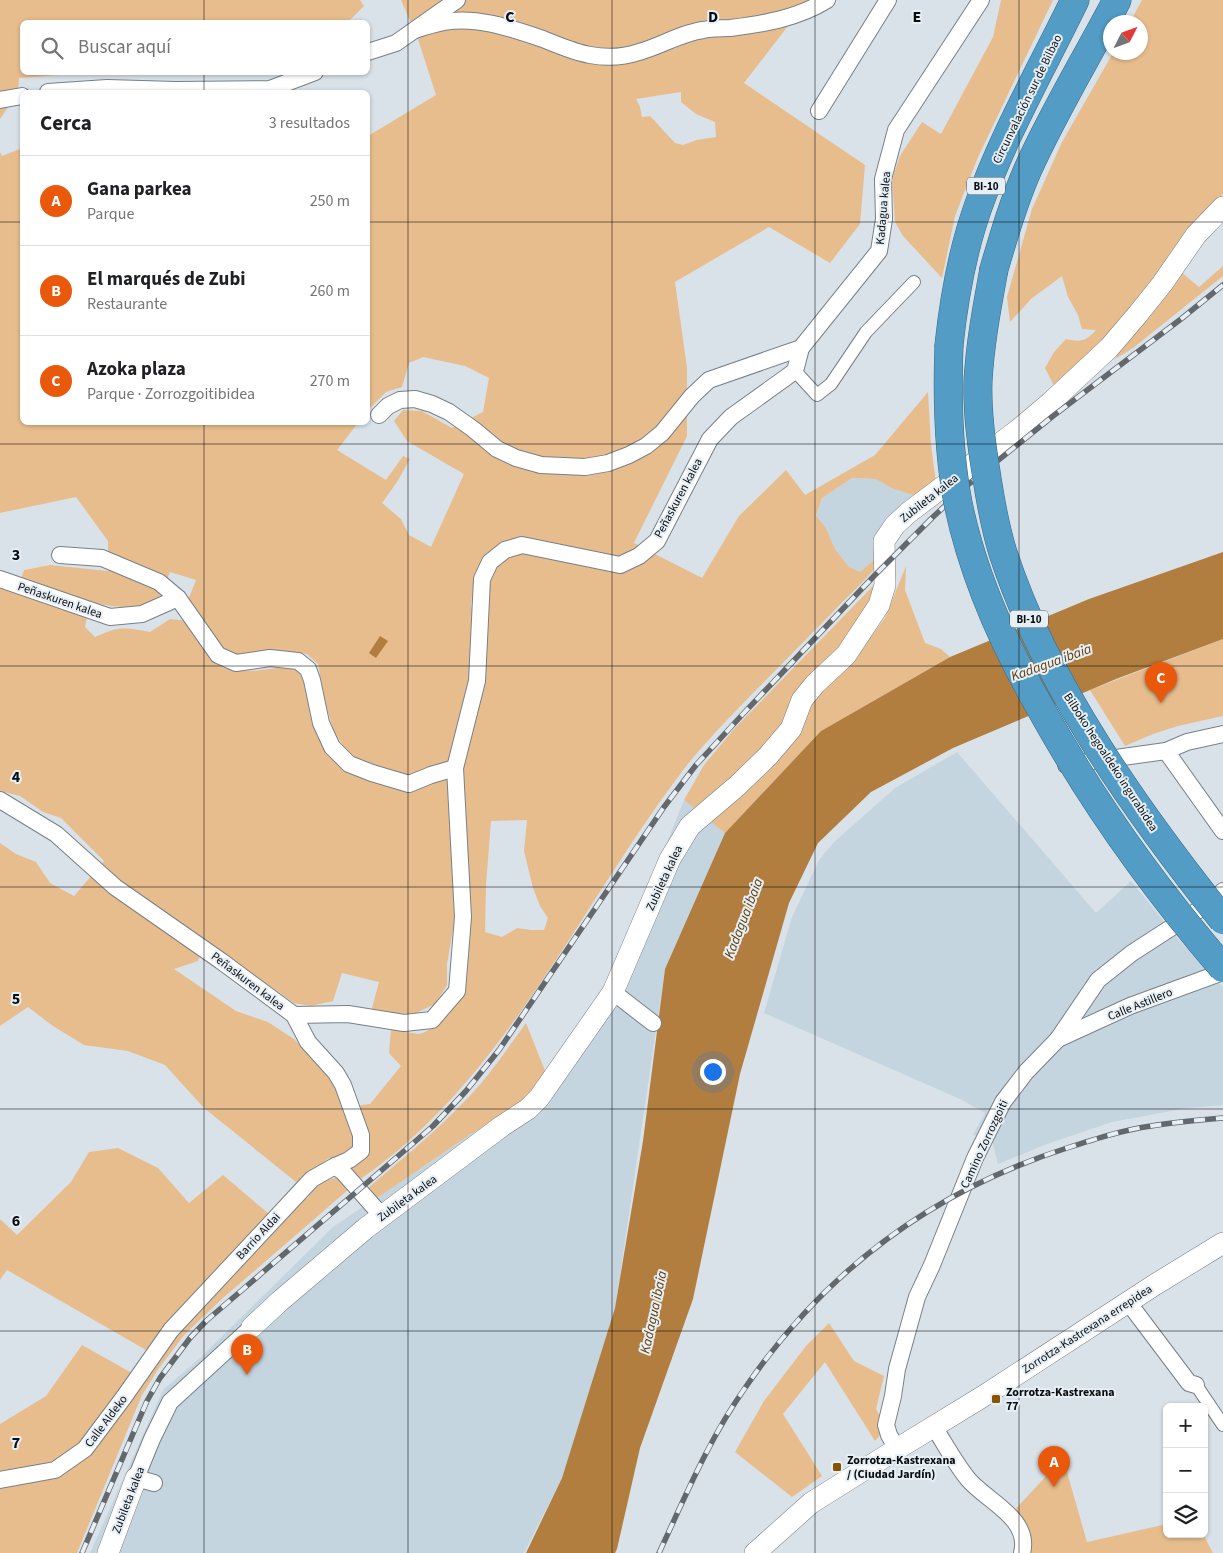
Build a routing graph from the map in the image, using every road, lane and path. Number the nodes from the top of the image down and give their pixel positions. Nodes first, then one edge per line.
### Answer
1 (457, 0) edge
2 (827, 0) edge
3 (888, 0) edge
4 (981, 0) edge
5 (1075, 0) edge
6 (1112, 9) edge
7 (415, 30) junction
8 (370, 51) edge
9 (307, 75) edge
10 (78, 90) edge
11 (176, 90) edge
12 (176, 90) edge
13 (20, 96) edge
14 (0, 100) edge
15 (819, 111) dead end
16 (1223, 208) edge
17 (914, 282) dead end
18 (801, 348) junction
19 (795, 371) junction
20 (379, 415) dead end
21 (60, 555) dead end
22 (0, 579) edge
23 (178, 598) junction
24 (1223, 734) edge
25 (1166, 751) junction
26 (1061, 766) dead end
27 (455, 768) junction
28 (0, 800) edge
29 (1223, 831) edge
30 (1223, 891) edge
31 (1223, 920) edge
32 (1223, 970) edge
33 (613, 992) junction
34 (294, 1015) junction
35 (653, 1023) dead end
36 (1058, 1039) junction
37 (335, 1166) junction
38 (382, 1216) junction
39 (1223, 1243) edge
40 (1128, 1302) junction
41 (252, 1327) joint
42 (145, 1367) joint
43 (1196, 1385) joint
44 (1223, 1425) edge
45 (934, 1427) junction
46 (897, 1449) junction
47 (0, 1480) edge
48 (145, 1481) joint
49 (108, 1553) edge
50 (755, 1553) edge
51 (1022, 1553) edge

1 - 7 street
2 - 7 street
3 - 15 street
4 - 18 street, Kadagua kalea
5 - 32 highway, Circunvalación sur de Bilbao / BI-10, bridge
6 - 31 highway, Bilboko hegoaldeko ingurabidea / BI-10, bridge
7 - 8 street
9 - 12 street
10 - 11 street
13 - 14 street
16 - 33 street, Zubileta kalea
17 - 19 street
18 - 19 street
18 - 20 street
19 - 27 street, Peñaskuren kalea
21 - 23 street
22 - 23 street, Peñaskuren kalea
23 - 27 street
24 - 25 street
25 - 26 street
25 - 29 street
27 - 34 street, Peñaskuren kalea
28 - 34 street, Peñaskuren kalea
30 - 36 street, Camino Zorrozgoiti
32 - 36 street, Calle Astillero
33 - 35 street
33 - 38 street, Zubileta kalea
34 - 37 street, Barrio Aldai
36 - 46 street, Camino Zorrozgoiti
37 - 38 street
37 - 42 street, Barrio Aldai
38 - 41 street, Zubileta kalea
39 - 40 street, Zorrotza-Kastrexana errepidea
40 - 43 street
40 - 45 street, Zorrotza-Kastrexana errepidea
41 - 48 street, Zubileta kalea
42 - 47 street, Calle Aldeko
43 - 44 street
45 - 46 street, Zorrotza-Kastrexana errepidea
45 - 51 street
46 - 50 street, Zorrotza-Kastrexana errepidea
48 - 49 street, Zubileta kalea

